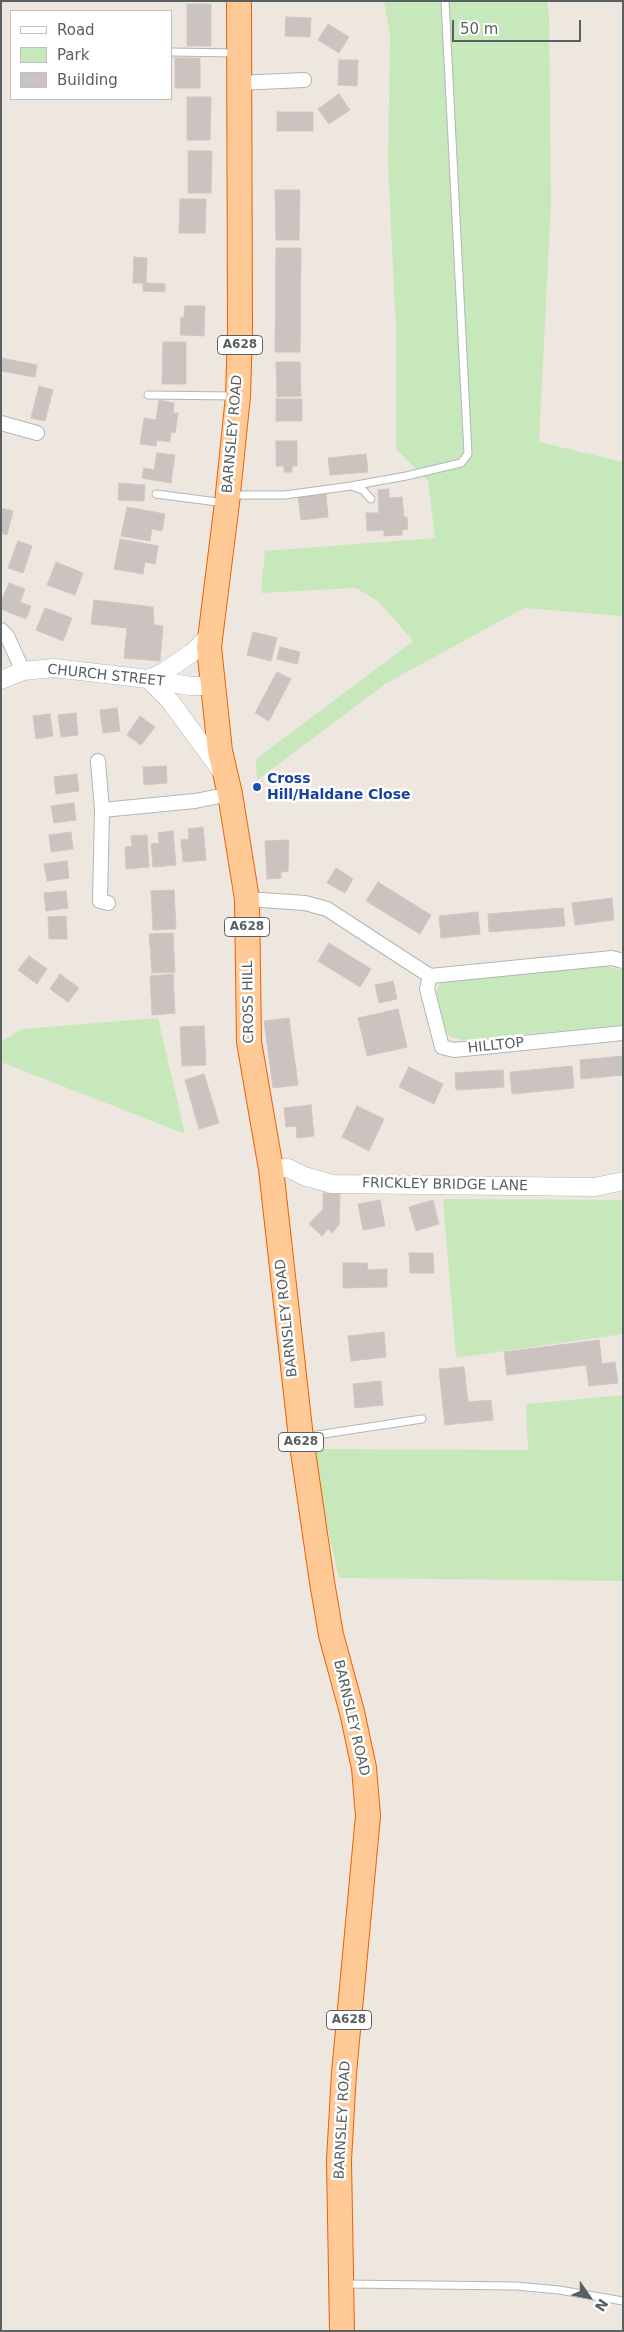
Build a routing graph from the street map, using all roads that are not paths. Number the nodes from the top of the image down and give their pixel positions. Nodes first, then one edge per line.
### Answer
1 (239, 1) edge
2 (445, 1) edge
3 (172, 52) edge
4 (238, 53) junction
5 (304, 80) dead end
6 (238, 83) junction
7 (148, 395) dead end
8 (238, 396) junction
9 (1, 423) edge
10 (37, 433) dead end
11 (350, 486) junction
12 (156, 494) dead end
13 (228, 499) junction
14 (371, 499) dead end
15 (1, 630) edge
16 (210, 635) junction
17 (23, 671) junction
18 (148, 679) junction
19 (1, 680) edge
20 (212, 686) junction
21 (98, 761) dead end
22 (228, 785) junction
23 (102, 810) junction
24 (247, 899) junction
25 (108, 903) dead end
26 (623, 960) edge
27 (430, 976) junction
28 (623, 1033) edge
29 (271, 1168) junction
30 (623, 1181) edge
31 (422, 1420) dead end
32 (301, 1438) junction
33 (341, 2284) junction
34 (623, 2301) edge
35 (342, 2331) edge

1 - 4 highway, BARNSLEY ROAD / A628
2 - 11 lane
3 - 4 lane
4 - 6 highway, BARNSLEY ROAD / A628
5 - 6 street
6 - 8 highway, BARNSLEY ROAD / A628
7 - 8 lane
8 - 13 highway, BARNSLEY ROAD / A628
9 - 10 street
11 - 13 lane
11 - 14 lane
12 - 13 lane
13 - 16 highway, BARNSLEY ROAD / A628
15 - 17 street
16 - 18 street
16 - 20 highway, BARNSLEY ROAD / A628
17 - 18 street, CHURCH STREET
17 - 19 street, CHURCH STREET
18 - 20 street, CHURCH STREET
18 - 22 street
20 - 22 highway, CROSS HILL / A628
21 - 23 street
22 - 23 street
22 - 24 highway, CROSS HILL / A628
23 - 25 street
24 - 27 street
24 - 29 highway, CROSS HILL / A628
26 - 27 street
27 - 28 street, HILLTOP
29 - 30 street, FRICKLEY BRIDGE LANE
29 - 32 highway, BARNSLEY ROAD / A628
31 - 32 lane
32 - 33 highway, BARNSLEY ROAD / A628
33 - 34 lane
33 - 35 highway, BARNSLEY ROAD / A628

